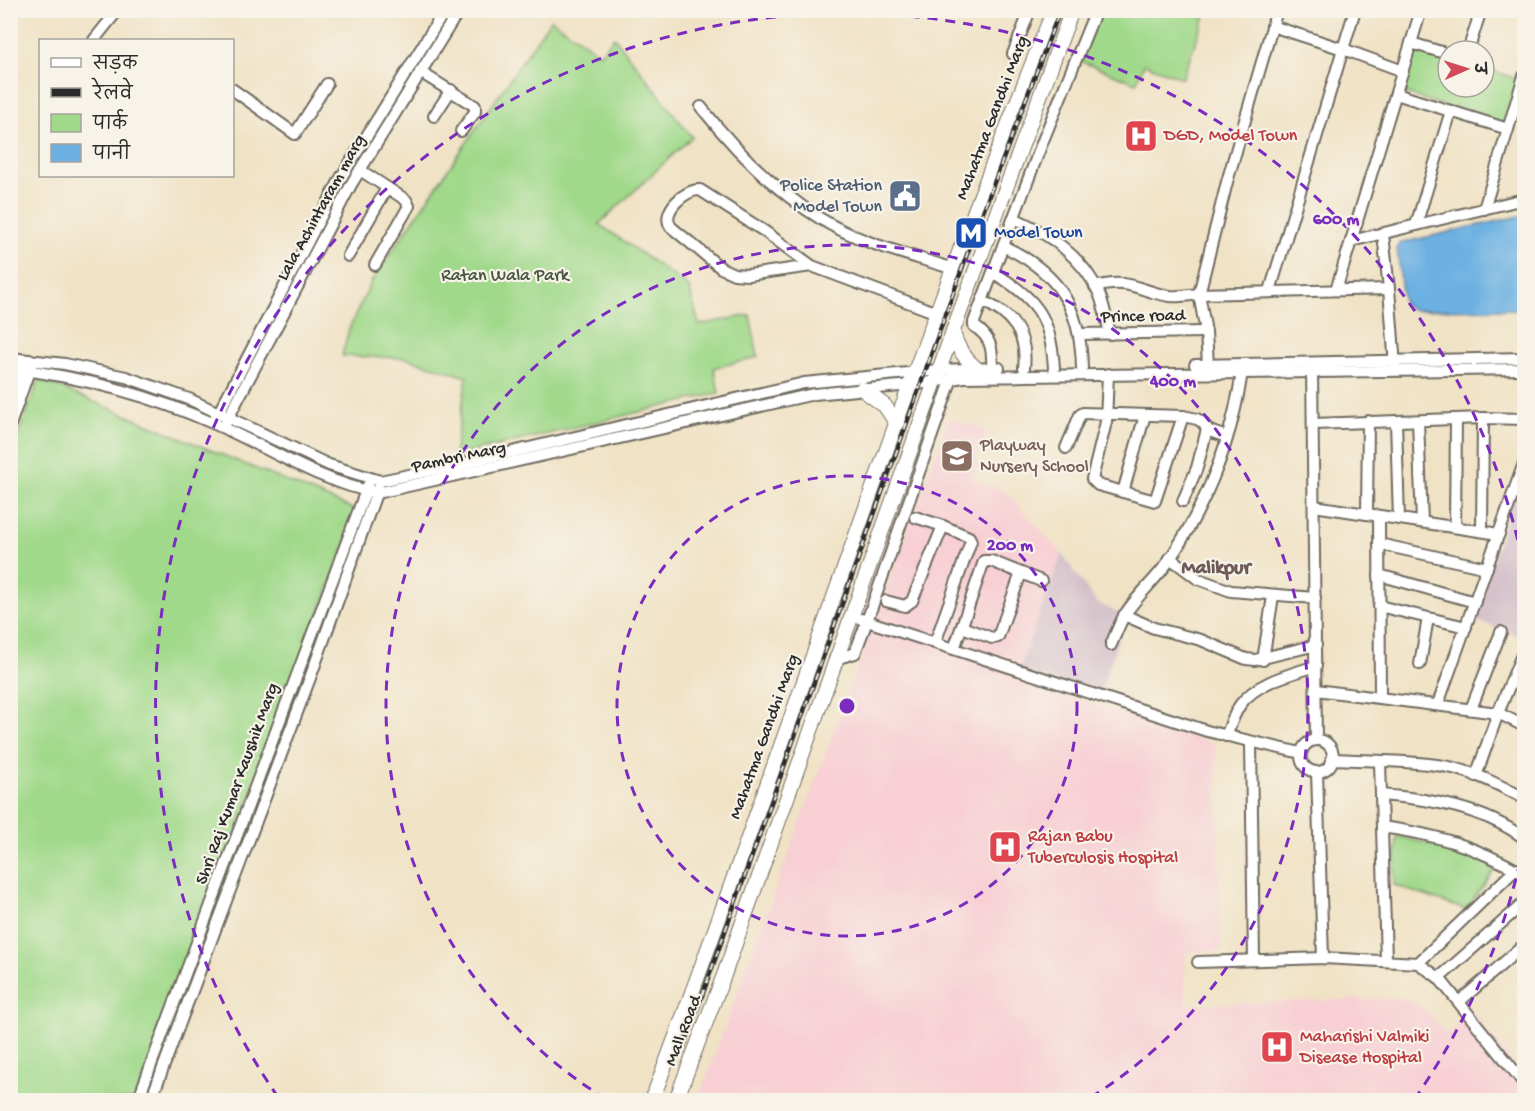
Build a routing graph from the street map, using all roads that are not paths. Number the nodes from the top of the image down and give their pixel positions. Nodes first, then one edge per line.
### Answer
1 (118, 10) edge
2 (445, 10) edge
3 (459, 10) edge
4 (1030, 10) edge
5 (1054, 10) edge
6 (1072, 10) edge
7 (1096, 10) edge
8 (1277, 10) edge
9 (1354, 10) edge
10 (1421, 10) edge
11 (1481, 10) edge
12 (1272, 26) junction
13 (95, 39) edge
14 (1472, 39) edge
15 (1412, 43) junction
16 (1342, 49) junction
17 (1436, 50) edge
18 (1013, 54) dead end
19 (1403, 70) junction
20 (420, 72) junction
21 (1524, 76) edge
22 (327, 84) dead end
23 (234, 90) edge
24 (451, 90) junction
25 (1396, 94) junction
26 (1521, 102) edge
27 (701, 107) dead end
28 (1451, 111) junction
29 (434, 116) dead end
30 (1508, 129) junction
31 (461, 131) dead end
32 (360, 170) junction
33 (387, 188) junction
34 (1524, 199) edge
35 (1484, 208) junction
36 (1014, 218) junction
37 (1416, 225) junction
38 (1383, 234) junction
39 (1351, 241) junction
40 (1003, 246) junction
41 (348, 256) dead end
42 (375, 265) dead end
43 (812, 266) junction
44 (954, 269) junction
45 (994, 273) junction
46 (1095, 287) junction
47 (1389, 289) junction
48 (1336, 290) junction
49 (1270, 291) junction
50 (1199, 294) junction
51 (982, 301) junction
52 (937, 313) junction
53 (974, 326) junction
54 (953, 330) junction
55 (1206, 333) junction
56 (1080, 334) junction
57 (1110, 334) junction
58 (10, 358) edge
59 (1524, 358) edge
60 (24, 365) edge
61 (1208, 365) junction
62 (1395, 366) junction
63 (1312, 367) junction
64 (1024, 368) junction
65 (1054, 368) junction
66 (1082, 368) junction
67 (977, 369) junction
68 (992, 369) junction
69 (1524, 369) edge
70 (1242, 372) junction
71 (1108, 374) junction
72 (937, 376) junction
73 (952, 378) junction
74 (913, 379) junction
75 (862, 389) junction
76 (10, 397) edge
77 (1106, 414) junction
78 (1145, 415) junction
79 (1183, 416) junction
80 (1483, 418) junction
81 (1456, 419) junction
82 (1524, 419) edge
83 (221, 420) junction
84 (1368, 421) junction
85 (1396, 421) junction
86 (1418, 421) junction
87 (897, 424) junction
88 (1313, 424) junction
89 (10, 425) edge
90 (1207, 429) junction
91 (620, 433) junction
92 (1227, 437) junction
93 (1066, 448) dead end
94 (1524, 463) edge
95 (375, 480) junction
96 (371, 492) junction
97 (1123, 492) junction
98 (1183, 501) dead end
99 (1314, 506) junction
100 (1367, 514) junction
101 (1379, 516) junction
102 (915, 517) dead end
103 (1399, 519) junction
104 (1422, 522) junction
105 (943, 526) junction
106 (1455, 527) junction
107 (1482, 531) junction
108 (1499, 534) junction
109 (1379, 544) junction
110 (1170, 558) junction
111 (1487, 568) junction
112 (1021, 573) junction
113 (1379, 575) junction
114 (1041, 581) dead end
115 (1273, 596) junction
116 (1315, 598) junction
117 (886, 601) dead end
118 (1475, 602) junction
119 (1379, 606) junction
120 (851, 615) junction
121 (1125, 615) junction
122 (1428, 618) junction
123 (867, 621) junction
124 (962, 627) junction
125 (1466, 627) junction
126 (1501, 632) dead end
127 (935, 643) junction
128 (1111, 645) dead end
129 (1316, 645) junction
130 (954, 649) junction
131 (1524, 650) edge
132 (835, 659) junction
133 (1263, 660) junction
134 (1420, 664) dead end
135 (1316, 666) junction
136 (1520, 672) edge
137 (1316, 690) junction
138 (1380, 698) junction
139 (1438, 704) junction
140 (1471, 709) junction
141 (1498, 713) junction
142 (1524, 726) edge
143 (1226, 736) junction
144 (1316, 740) junction
145 (1251, 742) junction
146 (268, 751) junction
147 (1301, 753) junction
148 (280, 756) junction
149 (1332, 759) junction
150 (1380, 762) junction
151 (1317, 772) junction
152 (1476, 776) junction
153 (1381, 795) junction
154 (1524, 798) edge
155 (1382, 827) junction
156 (1524, 838) edge
157 (1520, 871) edge
158 (1524, 903) edge
159 (1524, 945) edge
160 (1323, 958) junction
161 (1254, 960) junction
162 (1386, 960) junction
163 (1198, 962) dead end
164 (1418, 963) junction
165 (724, 975) joint
166 (1439, 978) junction
167 (175, 1002) junction
168 (1459, 1002) junction
169 (186, 1007) junction
170 (1524, 1083) edge
171 (138, 1101) edge
172 (151, 1101) edge
173 (652, 1101) edge
174 (676, 1101) edge

1 - 13 street
2 - 83 street, Lala Achintaram marg
3 - 20 street, Lala Achintaram marg
4 - 18 street
5 - 44 main road, Mahatma Gandhi Marg
6 - 54 main road, Mahatma Gandhi Marg
7 - 36 street
8 - 12 street
9 - 16 street
10 - 15 street
11 - 14 street
12 - 16 street
12 - 50 street
15 - 17 street
15 - 19 street
16 - 19 street
16 - 49 street
19 - 25 street
20 - 24 street
20 - 32 street, Lala Achintaram marg
21 - 26 street
22 - 23 street
24 - 29 street
24 - 31 street
25 - 28 street
25 - 39 street
26 - 30 street
27 - 44 street
28 - 30 street
28 - 37 street
30 - 35 street
32 - 33 street
32 - 83 street, Lala Achintaram marg
33 - 41 street
33 - 42 street
34 - 35 street
35 - 37 street
36 - 40 street
36 - 46 street
37 - 38 street
38 - 39 street
38 - 47 street
39 - 48 street
40 - 45 street
40 - 56 street
43 - 43 street
43 - 52 street
44 - 52 main road, Mahatma Gandhi Marg
45 - 51 street
45 - 65 street
46 - 50 street
46 - 57 street
47 - 48 street
47 - 62 street
48 - 49 street
49 - 50 street
50 - 55 street
51 - 53 street
51 - 64 street
52 - 74 main road, Mahatma Gandhi Marg
53 - 54 street
53 - 68 street
54 - 67 main road
54 - 72 main road, Mahatma Gandhi Marg
55 - 57 street, Prince road
55 - 61 street
56 - 57 street, Prince road
56 - 66 street
58 - 60 street
59 - 62 street
60 - 76 street
60 - 83 street
60 - 89 street
61 - 63 street
61 - 66 street
62 - 63 street
62 - 69 street
63 - 70 street
63 - 88 street
64 - 65 street
64 - 68 street
65 - 66 street
67 - 68 street
67 - 72 street
70 - 71 street
70 - 92 street
71 - 73 street
71 - 77 street
72 - 73 street
72 - 74 street
72 - 120 main road, Mahatma Gandhi Marg
73 - 123 street
74 - 75 street, Pambri Marg
74 - 87 main road, Mahatma Gandhi Marg
74 - 91 street, Pambri Marg
75 - 87 main road
75 - 91 street, Pambri Marg
77 - 78 street
77 - 93 street
77 - 97 street
78 - 79 street
78 - 97 street
79 - 90 street
79 - 97 street
80 - 81 street
80 - 82 street
80 - 107 street
81 - 86 street
81 - 106 street
83 - 95 street
83 - 96 street
84 - 85 street
84 - 88 street
84 - 100 street
85 - 86 street
85 - 103 street
86 - 104 street
87 - 173 main road, Mahatma Gandhi Marg
88 - 99 street
90 - 92 street
90 - 98 street
91 - 95 street, Pambri Marg
91 - 96 street, Pambri Marg
92 - 110 street
94 - 108 street
95 - 96 street, Shri Raj Kumar Kaushik Marg
96 - 146 street, Shri Raj Kumar Kaushik Marg
96 - 148 street, Shri Raj Kumar Kaushik Marg
99 - 100 street
99 - 116 street
100 - 101 street
101 - 103 street
101 - 109 street
102 - 105 street
103 - 104 street
104 - 106 street
105 - 117 street
105 - 127 street
106 - 107 street
107 - 108 street
108 - 111 street
109 - 111 street
109 - 113 street
110 - 115 street
110 - 121 street
111 - 118 street
112 - 114 street
112 - 124 street
112 - 124 street
113 - 118 street
113 - 119 street
115 - 116 street
115 - 133 street
116 - 129 street
118 - 125 street
119 - 122 street
119 - 138 street
120 - 123 street
120 - 132 main road, Mahatma Gandhi Marg
121 - 128 street
121 - 133 street
122 - 125 street
122 - 134 street
123 - 127 street
123 - 132 street
124 - 130 street
125 - 139 street
126 - 140 street
127 - 130 street
129 - 133 street
129 - 135 street
130 - 143 street
131 - 136 street
132 - 165 main road, Mahatma Gandhi Marg
135 - 137 street
135 - 143 street
136 - 141 street
137 - 138 street
137 - 144 street
138 - 139 street
139 - 140 street
140 - 141 street
141 - 142 street
141 - 152 street
143 - 145 street
144 - 147 street
144 - 149 street
145 - 147 street
145 - 161 street
146 - 148 street
146 - 167 street, Shri Raj Kumar Kaushik Marg
147 - 151 street
148 - 169 street, Shri Raj Kumar Kaushik Marg
149 - 150 street
149 - 151 street
150 - 152 street
150 - 153 street
151 - 160 street
152 - 154 street
153 - 155 street
153 - 156 street
155 - 157 street
155 - 162 street
157 - 164 street
158 - 166 street
159 - 168 street
160 - 161 street
160 - 162 street
161 - 163 street
162 - 164 street
164 - 166 street
165 - 174 main road, Mall Road
166 - 168 street
167 - 169 street
167 - 171 street, Shri Raj Kumar Kaushik Marg
168 - 170 street
169 - 172 street, Shri Raj Kumar Kaushik Marg

